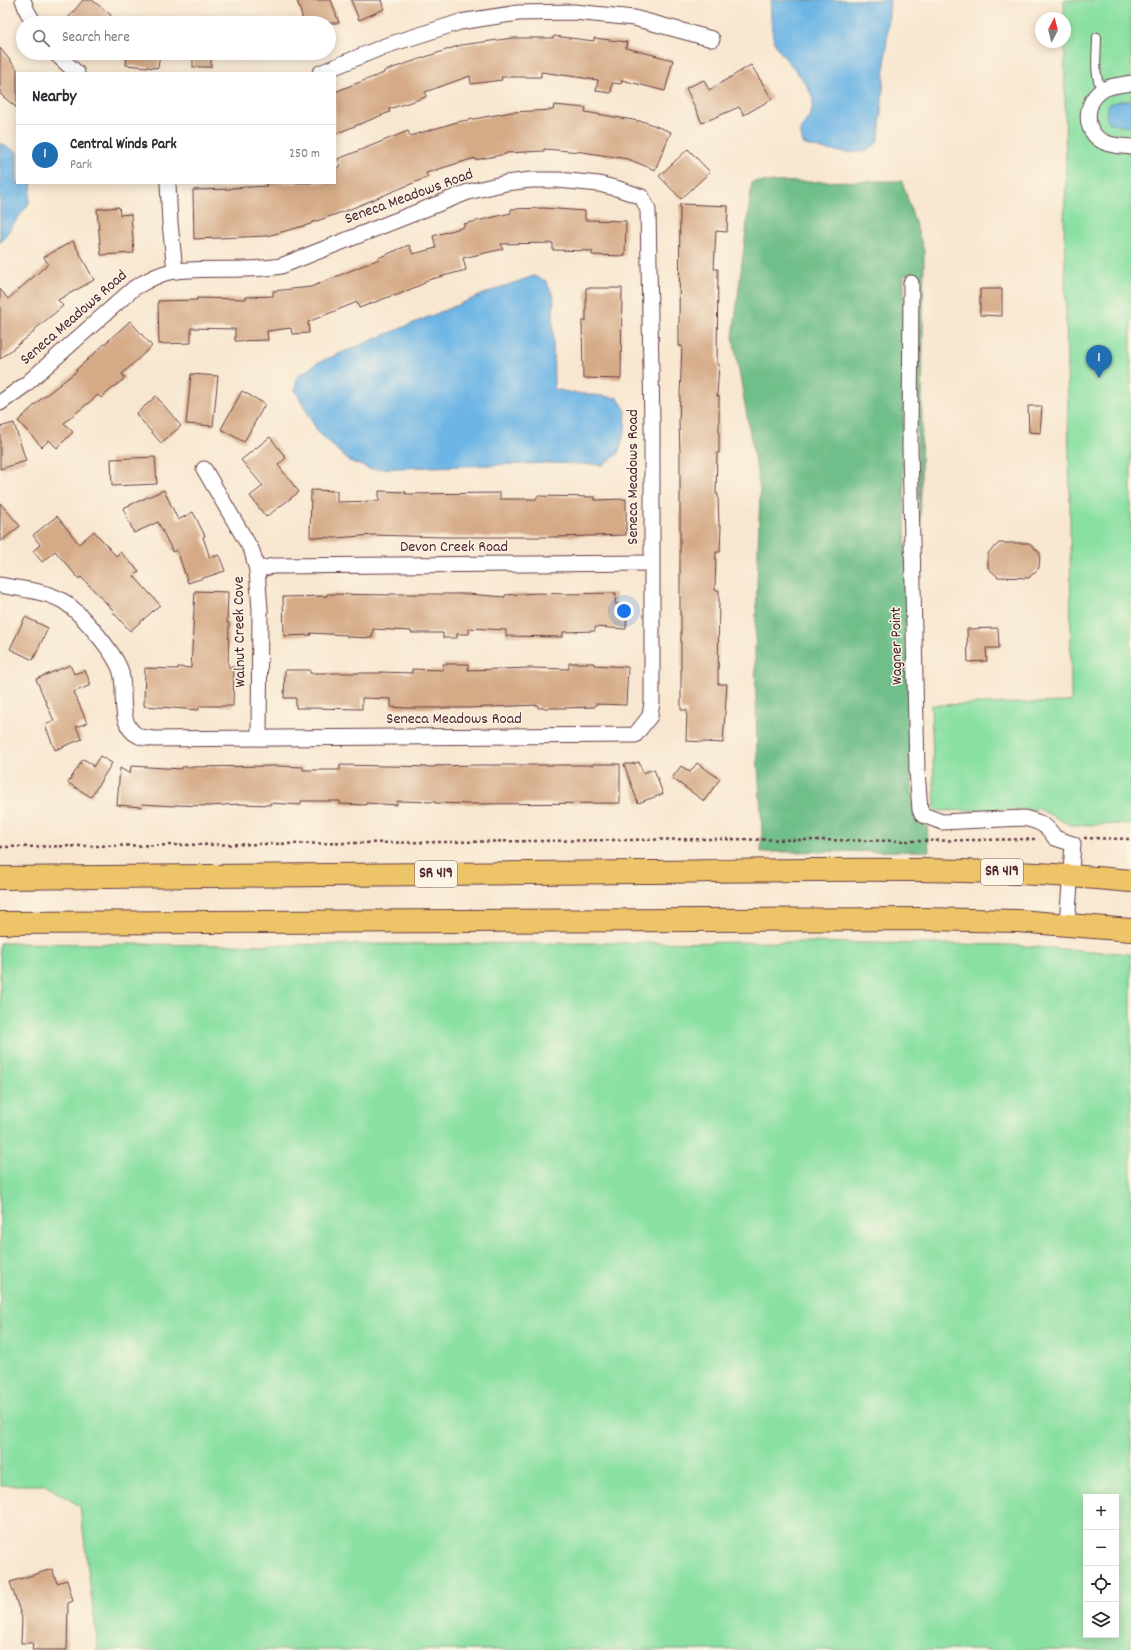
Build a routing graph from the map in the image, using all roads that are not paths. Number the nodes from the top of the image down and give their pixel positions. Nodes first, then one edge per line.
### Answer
1 (23, 0) edge
2 (30, 16) edge
3 (1097, 37) dead end
4 (712, 39) dead end
5 (63, 60) edge
6 (76, 72) edge
7 (322, 72) edge
8 (1131, 83) edge
9 (1102, 90) junction
10 (1131, 147) edge
11 (168, 184) edge
12 (175, 271) junction
13 (911, 283) dead end
14 (0, 403) edge
15 (204, 469) dead end
16 (651, 563) junction
17 (257, 570) junction
18 (0, 585) edge
19 (259, 737) junction
20 (1071, 875) junction
21 (0, 878) edge
22 (1131, 882) edge
23 (0, 923) edge
24 (1067, 924) junction
25 (1131, 930) edge

1 - 2 street
3 - 9 lane
4 - 7 street
5 - 6 street
8 - 9 street
9 - 10 street
11 - 12 street
12 - 14 street, Seneca Meadows Road
12 - 16 street, Seneca Meadows Road
13 - 20 street, Wagner Point
15 - 17 street, Walnut Creek Cove
16 - 17 street, Devon Creek Road
16 - 19 street, Seneca Meadows Road
17 - 19 street, Walnut Creek Cove
18 - 19 street, Seneca Meadows Road
20 - 21 main road, SR 419
20 - 22 main road, SR 419
20 - 24 street
23 - 24 main road
24 - 25 main road

